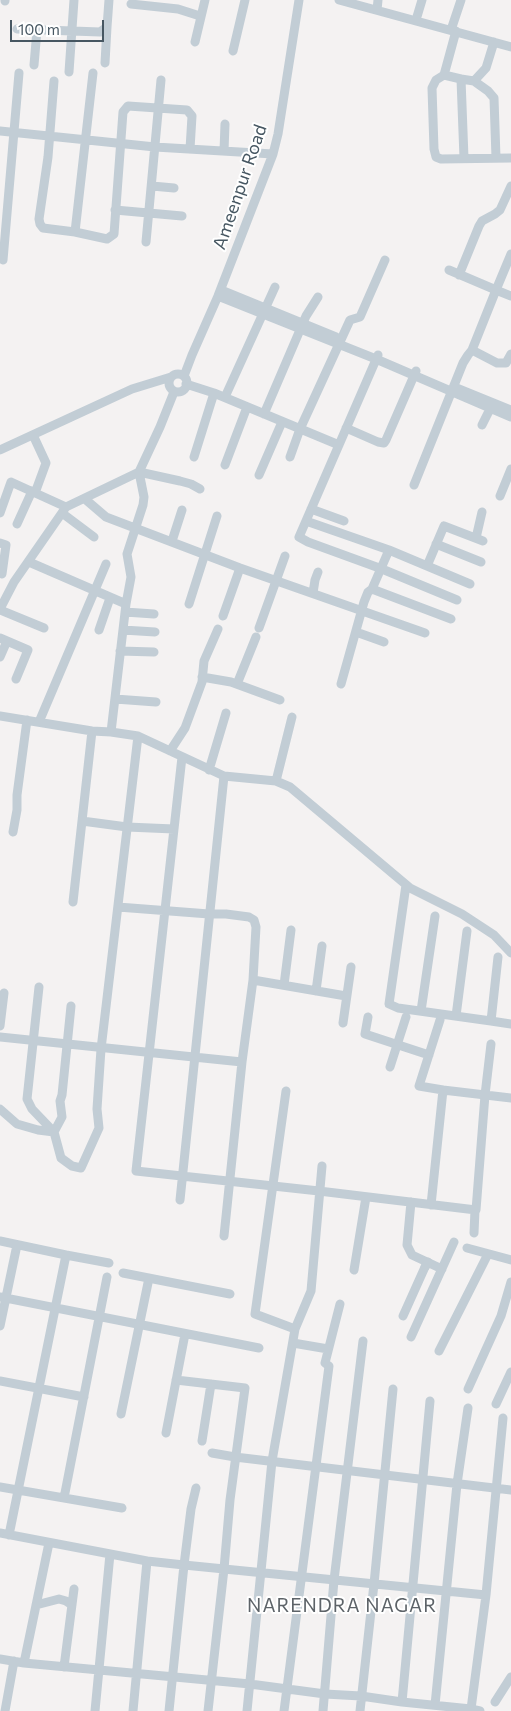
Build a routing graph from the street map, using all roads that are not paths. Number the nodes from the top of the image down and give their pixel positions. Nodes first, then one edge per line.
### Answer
1 (74, 0) edge
2 (109, 0) edge
3 (206, 0) edge
4 (246, 0) edge
5 (299, 0) edge
6 (339, 0) edge
7 (378, 0) edge
8 (422, 0) edge
9 (461, 0) edge
10 (131, 4) dead end
11 (377, 10) junction
12 (200, 16) junction
13 (416, 20) junction
14 (107, 27) junction
15 (17, 28) dead end
16 (37, 30) junction
17 (454, 31) junction
18 (72, 32) junction
19 (195, 42) dead end
20 (494, 42) junction
21 (511, 47) edge
22 (234, 51) dead end
23 (105, 63) dead end
24 (34, 65) dead end
25 (69, 72) dead end
26 (19, 73) dead end
27 (93, 73) dead end
28 (444, 75) junction
29 (462, 79) junction
30 (160, 80) dead end
31 (54, 81) dead end
32 (474, 81) junction
33 (158, 108) junction
34 (225, 124) dead end
35 (0, 131) edge
36 (13, 132) junction
37 (50, 135) junction
38 (86, 139) junction
39 (121, 143) junction
40 (155, 147) junction
41 (190, 149) junction
42 (224, 151) junction
43 (273, 154) junction
44 (464, 158) junction
45 (496, 158) junction
46 (511, 158) edge
47 (152, 186) junction
48 (511, 186) edge
49 (174, 188) dead end
50 (115, 210) junction
51 (149, 213) junction
52 (182, 216) dead end
53 (75, 232) junction
54 (146, 242) dead end
55 (511, 254) edge
56 (3, 260) dead end
57 (385, 260) dead end
58 (449, 270) dead end
59 (459, 274) junction
60 (275, 288) dead end
61 (496, 290) junction
62 (220, 293) junction
63 (318, 296) dead end
64 (511, 296) edge
65 (264, 311) junction
66 (301, 326) junction
67 (339, 342) junction
68 (472, 350) junction
69 (511, 354) edge
70 (377, 357) junction
71 (507, 365) edge
72 (415, 373) junction
73 (179, 378) junction
74 (453, 389) junction
75 (174, 392) junction
76 (214, 393) junction
77 (224, 398) junction
78 (492, 405) junction
79 (247, 407) junction
80 (511, 410) edge
81 (264, 414) junction
82 (511, 417) edge
83 (282, 422) junction
84 (482, 425) dead end
85 (346, 428) junction
86 (300, 429) junction
87 (34, 435) junction
88 (338, 445) junction
89 (0, 450) edge
90 (194, 457) dead end
91 (290, 457) dead end
92 (225, 465) dead end
93 (511, 468) edge
94 (139, 472) junction
95 (259, 475) dead end
96 (414, 485) dead end
97 (200, 489) dead end
98 (33, 492) junction
99 (3, 493) edge
100 (500, 496) dead end
101 (85, 499) junction
102 (311, 509) junction
103 (64, 510) junction
104 (182, 510) dead end
105 (482, 512) dead end
106 (0, 513) edge
107 (217, 516) dead end
108 (306, 521) junction
109 (344, 521) dead end
110 (17, 524) dead end
111 (135, 527) junction
112 (94, 537) dead end
113 (172, 541) junction
114 (0, 543) edge
115 (436, 544) junction
116 (389, 550) junction
117 (204, 554) junction
118 (285, 556) dead end
119 (29, 562) junction
120 (481, 562) dead end
121 (106, 564) dead end
122 (427, 566) junction
123 (240, 568) junction
124 (382, 569) junction
125 (318, 572) dead end
126 (2, 574) dead end
127 (276, 580) junction
128 (470, 584) dead end
129 (0, 588) edge
130 (372, 589) junction
131 (95, 591) junction
132 (9, 592) junction
133 (313, 594) junction
134 (110, 598) junction
135 (456, 600) dead end
136 (189, 604) dead end
137 (125, 608) junction
138 (0, 609) edge
139 (361, 611) junction
140 (154, 614) dead end
141 (223, 616) dead end
142 (451, 620) dead end
143 (44, 628) dead end
144 (218, 629) dead end
145 (98, 630) dead end
146 (123, 630) junction
147 (155, 632) dead end
148 (356, 632) junction
149 (425, 633) dead end
150 (3, 640) edge
151 (384, 642) dead end
152 (120, 651) junction
153 (154, 652) dead end
154 (0, 657) edge
155 (202, 678) junction
156 (16, 679) dead end
157 (237, 684) junction
158 (341, 684) dead end
159 (115, 699) junction
160 (280, 700) dead end
161 (156, 702) dead end
162 (226, 713) dead end
163 (0, 716) edge
164 (292, 717) dead end
165 (27, 720) junction
166 (39, 722) junction
167 (92, 731) junction
168 (111, 732) junction
169 (138, 736) junction
170 (170, 751) junction
171 (182, 757) junction
172 (209, 770) junction
173 (224, 776) junction
174 (276, 781) junction
175 (82, 820) junction
176 (128, 827) junction
177 (174, 829) junction
178 (13, 832) dead end
179 (406, 885) junction
180 (73, 902) dead end
181 (118, 907) junction
182 (164, 910) junction
183 (210, 914) junction
184 (434, 916) dead end
185 (291, 930) dead end
186 (467, 931) dead end
187 (322, 946) dead end
188 (511, 953) edge
189 (498, 957) dead end
190 (350, 967) dead end
191 (253, 980) junction
192 (284, 985) junction
193 (39, 987) dead end
194 (316, 991) junction
195 (4, 993) dead end
196 (346, 996) junction
197 (71, 1006) dead end
198 (421, 1011) junction
199 (456, 1016) junction
200 (368, 1017) dead end
201 (406, 1017) dead end
202 (440, 1020) dead end
203 (491, 1021) junction
204 (343, 1022) dead end
205 (511, 1024) edge
206 (0, 1026) edge
207 (0, 1038) edge
208 (33, 1041) junction
209 (397, 1044) junction
210 (491, 1044) dead end
211 (67, 1045) junction
212 (101, 1049) junction
213 (149, 1052) junction
214 (429, 1055) junction
215 (195, 1057) junction
216 (242, 1062) junction
217 (390, 1067) dead end
218 (443, 1090) junction
219 (286, 1091) dead end
220 (485, 1095) junction
221 (511, 1098) edge
222 (0, 1110) edge
223 (54, 1132) junction
224 (322, 1166) dead end
225 (182, 1176) junction
226 (229, 1181) junction
227 (274, 1186) junction
228 (320, 1190) junction
229 (366, 1197) junction
230 (180, 1200) dead end
231 (411, 1202) junction
232 (431, 1205) junction
233 (475, 1210) junction
234 (474, 1233) dead end
235 (224, 1236) dead end
236 (0, 1241) edge
237 (454, 1242) dead end
238 (17, 1245) junction
239 (467, 1248) dead end
240 (488, 1254) junction
241 (66, 1255) junction
242 (511, 1260) edge
243 (109, 1263) dead end
244 (427, 1265) dead end
245 (442, 1269) junction
246 (354, 1270) dead end
247 (123, 1273) dead end
248 (107, 1277) dead end
249 (149, 1278) junction
250 (511, 1282) edge
251 (230, 1294) dead end
252 (3, 1298) edge
253 (340, 1304) dead end
254 (56, 1308) junction
255 (403, 1316) dead end
256 (100, 1317) junction
257 (140, 1325) junction
258 (0, 1326) edge
259 (295, 1329) junction
260 (185, 1334) junction
261 (411, 1337) dead end
262 (363, 1341) dead end
263 (292, 1344) junction
264 (259, 1348) dead end
265 (328, 1349) junction
266 (439, 1351) dead end
267 (511, 1372) edge
268 (176, 1380) junction
269 (0, 1381) edge
270 (212, 1384) junction
271 (40, 1388) junction
272 (393, 1389) dead end
273 (468, 1389) dead end
274 (84, 1397) junction
275 (430, 1401) dead end
276 (496, 1404) dead end
277 (468, 1408) dead end
278 (121, 1414) dead end
279 (503, 1418) dead end
280 (166, 1433) dead end
281 (202, 1441) dead end
282 (212, 1453) dead end
283 (235, 1458) junction
284 (272, 1462) junction
285 (315, 1467) junction
286 (348, 1471) junction
287 (385, 1475) junction
288 (422, 1480) junction
289 (457, 1484) junction
290 (0, 1487) edge
291 (196, 1488) dead end
292 (497, 1488) junction
293 (18, 1490) junction
294 (511, 1490) edge
295 (64, 1498) junction
296 (122, 1508) dead end
297 (4, 1534) edge
298 (50, 1543) junction
299 (110, 1554) junction
300 (147, 1561) junction
301 (184, 1565) junction
302 (224, 1569) junction
303 (261, 1573) junction
304 (301, 1577) junction
305 (334, 1580) junction
306 (374, 1584) junction
307 (412, 1588) junction
308 (74, 1589) dead end
309 (447, 1591) junction
310 (486, 1595) junction
311 (36, 1605) junction
312 (72, 1605) junction
313 (0, 1659) edge
314 (14, 1661) junction
315 (24, 1663) junction
316 (64, 1666) junction
317 (98, 1670) junction
318 (138, 1673) junction
319 (172, 1676) junction
320 (511, 1677) edge
321 (212, 1680) junction
322 (250, 1684) junction
323 (286, 1688) junction
324 (325, 1694) junction
325 (361, 1696) junction
326 (402, 1702) junction
327 (496, 1702) dead end
328 (435, 1706) junction
329 (476, 1710) edge
330 (5, 1711) edge
331 (95, 1711) edge
332 (133, 1711) edge
333 (169, 1711) edge
334 (208, 1711) edge
335 (247, 1711) edge
336 (284, 1711) edge
337 (323, 1711) edge
338 (360, 1711) edge

1 - 18 street
2 - 14 street
3 - 12 street
4 - 22 street
5 - 43 street, Ameenpur Road
6 - 11 street
7 - 11 street
8 - 13 street
9 - 17 street
10 - 12 street
11 - 13 street
12 - 19 street
13 - 17 street
14 - 18 street
14 - 23 street
15 - 16 street
16 - 18 street
16 - 24 street
17 - 20 street
17 - 28 street
18 - 25 street
20 - 21 street
20 - 32 street
26 - 36 street
27 - 38 street
28 - 29 street
28 - 44 street
29 - 32 street
29 - 44 street
30 - 33 street
31 - 37 street
32 - 45 street
33 - 39 street
33 - 40 street
33 - 41 street
34 - 42 street
35 - 36 street
36 - 37 street
36 - 56 street
37 - 38 street
37 - 53 street
38 - 39 street
38 - 53 street
39 - 40 street
39 - 50 street
40 - 41 street
40 - 47 street
41 - 42 street
42 - 43 street
43 - 62 street, Ameenpur Road
44 - 45 street
45 - 46 street
47 - 49 street
47 - 51 street
48 - 59 street
50 - 51 street
50 - 53 street
51 - 52 street
51 - 54 street
55 - 61 street
57 - 67 street
58 - 59 street
59 - 61 street
60 - 65 street
61 - 64 street
61 - 68 street
62 - 65 street
62 - 73 street, Ameenpur Road
63 - 66 street
65 - 66 street
65 - 77 street
66 - 67 street
66 - 81 street
67 - 70 street
67 - 86 street
68 - 71 street
68 - 74 street
69 - 71 street
70 - 72 street
70 - 85 street
72 - 74 street
72 - 85 street
73 - 75 street, Ameenpur Road
73 - 75 street
73 - 76 street
73 - 87 street
74 - 78 street
74 - 96 street
75 - 94 street
76 - 77 street
76 - 90 street
77 - 79 street
78 - 80 street
78 - 82 street
78 - 84 street
79 - 81 street
79 - 92 street
81 - 83 street
83 - 86 street
83 - 95 street
85 - 88 street
86 - 88 street
86 - 91 street
87 - 89 street
87 - 98 street
88 - 102 street
93 - 100 street
94 - 97 street
94 - 101 street
94 - 111 street
98 - 99 street
98 - 103 street
98 - 110 street
99 - 106 street
101 - 103 street
101 - 111 street
102 - 108 street
102 - 109 street
103 - 112 street
103 - 119 street
104 - 113 street
105 - 115 street
107 - 117 street
108 - 116 street
108 - 124 street
111 - 113 street
111 - 137 street
113 - 117 street
114 - 126 street
115 - 120 street
115 - 122 street
116 - 122 street
116 - 124 street
117 - 123 street
117 - 136 street
118 - 127 street
119 - 131 street
119 - 132 street
121 - 131 street
122 - 128 street
123 - 127 street
123 - 141 street
124 - 130 street
124 - 135 street
125 - 133 street
127 - 133 street
127 - 157 street
129 - 132 street
130 - 139 street
130 - 142 street
131 - 134 street
131 - 166 street
132 - 138 street
133 - 139 street
134 - 137 street
134 - 145 street
137 - 140 street
137 - 146 street
138 - 143 street
139 - 148 street
139 - 149 street
144 - 155 street
146 - 147 street
146 - 152 street
148 - 151 street
148 - 158 street
150 - 154 street
150 - 156 street
152 - 153 street
152 - 159 street
155 - 157 street
155 - 170 street
157 - 160 street
159 - 161 street
159 - 168 street
162 - 172 street
163 - 165 street
164 - 174 street
165 - 166 street
165 - 178 street
166 - 167 street
167 - 168 street
167 - 175 street
168 - 169 street
169 - 170 street
169 - 176 street
170 - 171 street
171 - 172 street
171 - 177 street
172 - 173 street
173 - 174 street
173 - 183 street
174 - 179 street
175 - 176 street
175 - 180 street
176 - 177 street
176 - 181 street
177 - 182 street
179 - 188 street
179 - 198 street
181 - 182 street
181 - 212 street
182 - 183 street
182 - 213 street
183 - 191 street
183 - 215 street
184 - 198 street
185 - 192 street
186 - 199 street
187 - 194 street
189 - 203 street
190 - 196 street
191 - 192 street
191 - 216 street
192 - 194 street
193 - 208 street
194 - 196 street
195 - 206 street
196 - 204 street
197 - 211 street
198 - 199 street
199 - 203 street
200 - 209 street
201 - 209 street
202 - 214 street
203 - 205 street
207 - 208 street
208 - 211 street
208 - 223 street
209 - 214 street
209 - 217 street
210 - 220 street
211 - 212 street
211 - 223 street
212 - 213 street
212 - 223 street
213 - 215 street
213 - 225 street
214 - 218 street
215 - 216 street
215 - 225 street
216 - 226 street
218 - 220 street
218 - 232 street
219 - 227 street
220 - 221 street
220 - 233 street
222 - 223 street
224 - 228 street
225 - 226 street
225 - 230 street
226 - 227 street
226 - 235 street
227 - 228 street
227 - 259 street
228 - 229 street
228 - 259 street
229 - 231 street
229 - 246 street
231 - 232 street
231 - 245 street
232 - 233 street
233 - 234 street
236 - 238 street
237 - 245 street
238 - 241 street
238 - 252 street
239 - 240 street
240 - 242 street
240 - 266 street
241 - 243 street
241 - 254 street
244 - 255 street
245 - 261 street
247 - 249 street
248 - 256 street
249 - 251 street
249 - 257 street
250 - 273 street
252 - 254 street
252 - 258 street
253 - 265 street
254 - 256 street
254 - 271 street
256 - 257 street
256 - 274 street
257 - 260 street
257 - 278 street
259 - 263 street
260 - 264 street
260 - 268 street
262 - 286 street
263 - 265 street
263 - 284 street
265 - 285 street
267 - 276 street
268 - 270 street
268 - 280 street
269 - 271 street
270 - 281 street
270 - 283 street
271 - 274 street
271 - 293 street
272 - 287 street
274 - 295 street
275 - 288 street
277 - 289 street
279 - 292 street
282 - 283 street
283 - 284 street
283 - 302 street
284 - 285 street
284 - 303 street
285 - 286 street
285 - 304 street
286 - 287 street
286 - 305 street
287 - 288 street
287 - 306 street
288 - 289 street
288 - 307 street
289 - 292 street
289 - 309 street
290 - 293 street
291 - 301 street
292 - 294 street
292 - 310 street
293 - 295 street
293 - 297 street
295 - 296 street
297 - 298 street
298 - 299 street
298 - 311 street
299 - 300 street
299 - 317 street
300 - 301 street
300 - 318 street
301 - 302 street
301 - 319 street
302 - 303 street
302 - 321 street
303 - 304 street
303 - 322 street
304 - 305 street
304 - 323 street
305 - 306 street
305 - 324 street
306 - 307 street
306 - 325 street
307 - 309 street
307 - 326 street
308 - 312 street
309 - 310 street
309 - 328 street
310 - 329 street
311 - 312 street
311 - 315 street
312 - 316 street
313 - 314 street
314 - 315 street
314 - 330 street
315 - 316 street
316 - 317 street
317 - 318 street
317 - 331 street
318 - 319 street
318 - 332 street
319 - 321 street
319 - 333 street
320 - 327 street
321 - 322 street
321 - 334 street
322 - 323 street
322 - 335 street
323 - 324 street
323 - 336 street
324 - 325 street
324 - 337 street
325 - 326 street
325 - 338 street
326 - 328 street
328 - 329 street

